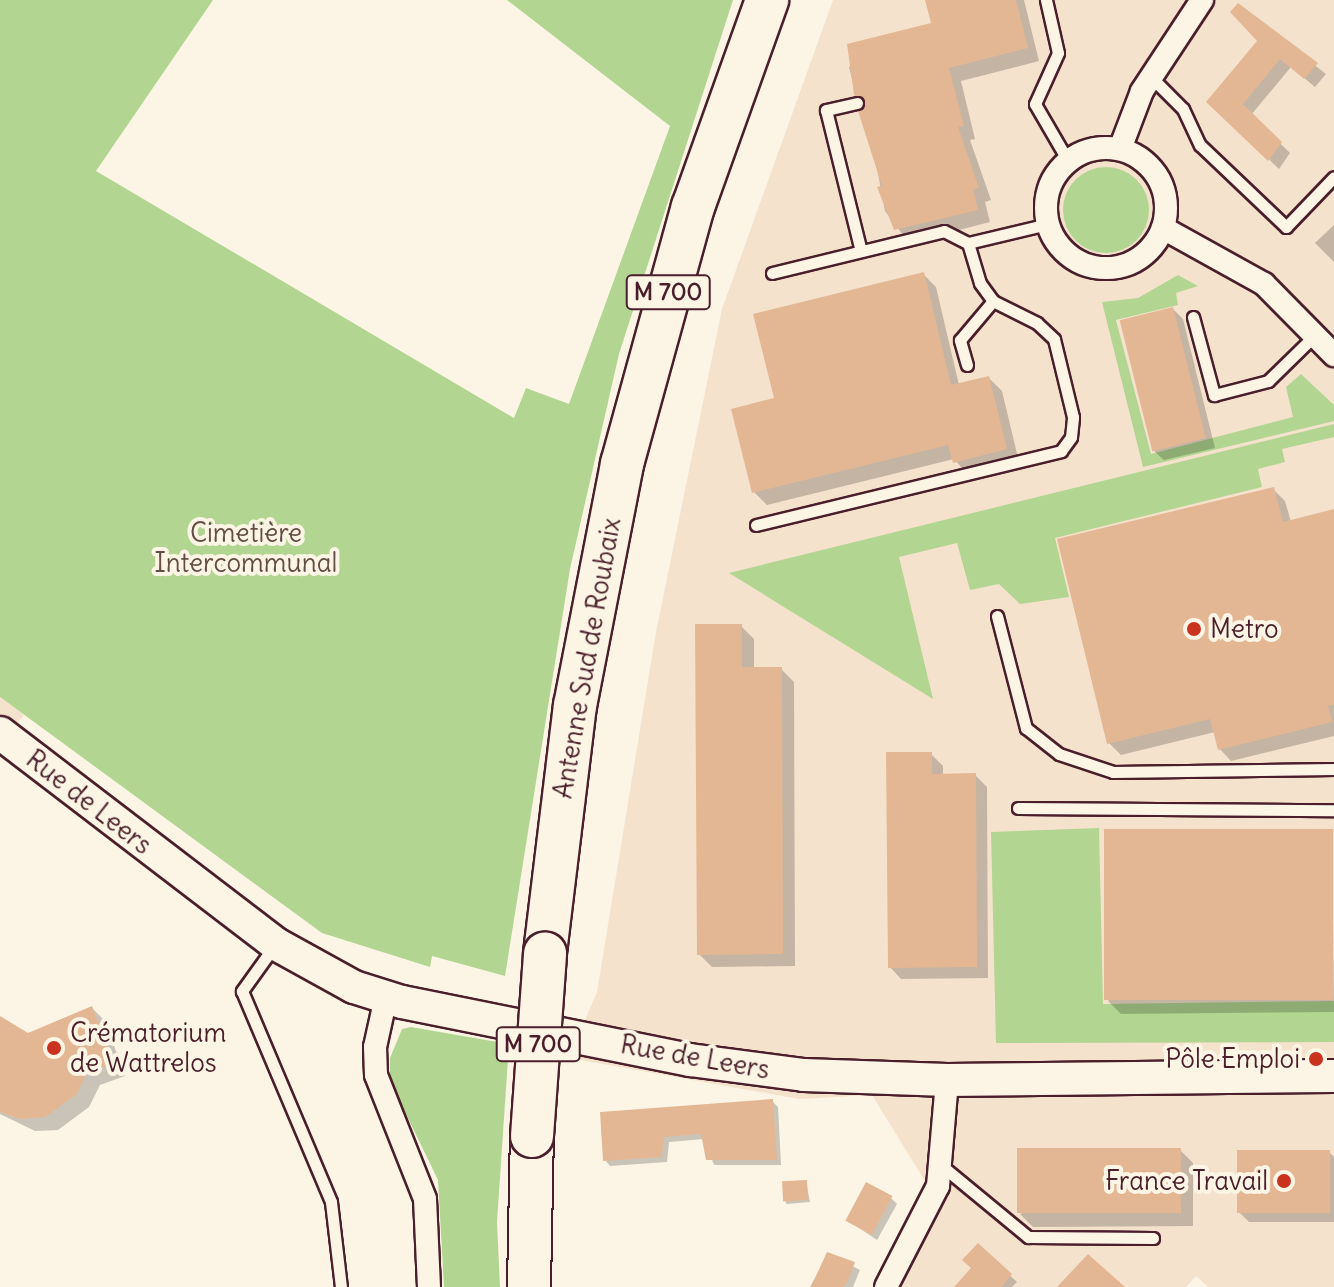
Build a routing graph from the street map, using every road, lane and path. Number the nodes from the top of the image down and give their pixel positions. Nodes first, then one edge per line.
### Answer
1 (770, 0) edge
2 (1046, 0) edge
3 (1202, 0) edge
4 (1151, 77) junction
5 (857, 103) dead end
6 (1120, 149) junction
7 (1068, 161) junction
8 (1334, 177) edge
9 (1048, 224) junction
10 (1163, 228) junction
11 (968, 243) junction
12 (861, 251) junction
13 (772, 273) dead end
14 (993, 301) junction
15 (1193, 317) dead end
16 (1315, 335) junction
17 (1334, 355) edge
18 (967, 365) dead end
19 (756, 525) dead end
20 (997, 616) dead end
21 (0, 733) edge
22 (1334, 769) edge
23 (1018, 808) dead end
24 (1334, 810) edge
25 (276, 944) junction
26 (386, 997) junction
27 (1334, 1076) edge
28 (947, 1080) junction
29 (942, 1166) junction
30 (1153, 1238) dead end
31 (341, 1287) edge
32 (429, 1287) edge
33 (529, 1287) edge
34 (886, 1287) edge

1 - 33 highway, Antenne Sud de Roubaix / M 700, bridge
2 - 7 lane
3 - 4 street
4 - 6 street
4 - 8 lane
5 - 12 lane
6 - 7 street
6 - 10 street
7 - 9 street
9 - 10 street
9 - 11 lane
10 - 16 street
11 - 12 lane
11 - 14 lane
12 - 13 lane
14 - 18 lane
14 - 19 lane
15 - 16 lane
16 - 17 street
20 - 22 lane
21 - 25 street, Rue de Leers
23 - 24 lane
25 - 26 street, Rue de Leers
25 - 31 lane
26 - 28 street, Rue de Leers
26 - 32 street
27 - 28 street, Rue de Leers
28 - 29 street
29 - 30 lane
29 - 34 street

